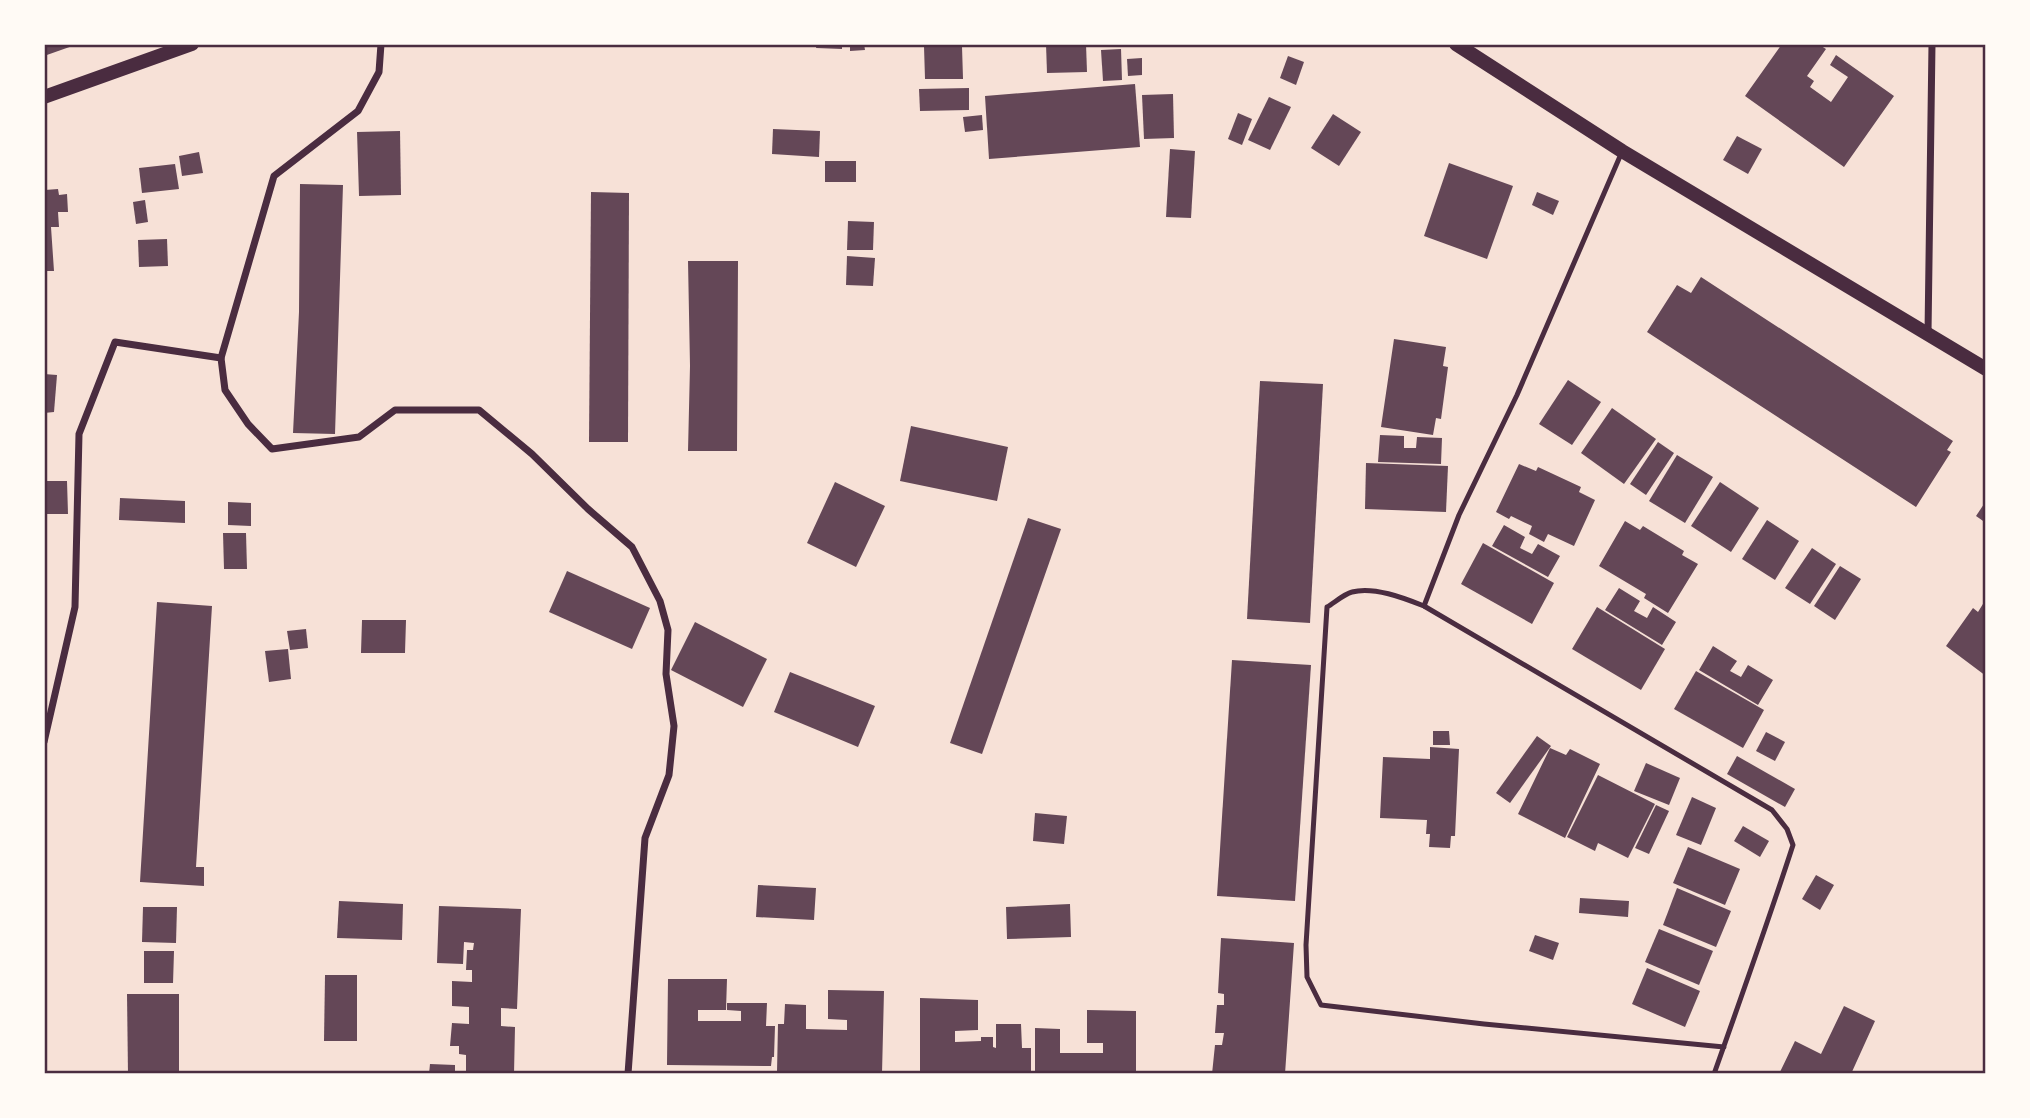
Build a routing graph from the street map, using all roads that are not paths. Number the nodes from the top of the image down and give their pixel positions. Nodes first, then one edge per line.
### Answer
1 (192, 44) edge
2 (380, 44) edge
3 (1457, 44) edge
4 (1933, 44) edge
5 (44, 97) edge
6 (1622, 151) junction
7 (1928, 333) junction
8 (221, 358) junction
9 (1986, 369) edge
10 (1424, 606) junction
11 (44, 741) edge
12 (1724, 1047) junction
13 (628, 1074) edge
14 (1714, 1074) edge

1 - 5 main road
2 - 8 street
3 - 6 main road
4 - 7 street
6 - 7 main road
6 - 10 lane
7 - 9 main road
8 - 11 street
8 - 13 street
10 - 12 lane
10 - 12 lane
12 - 14 lane

